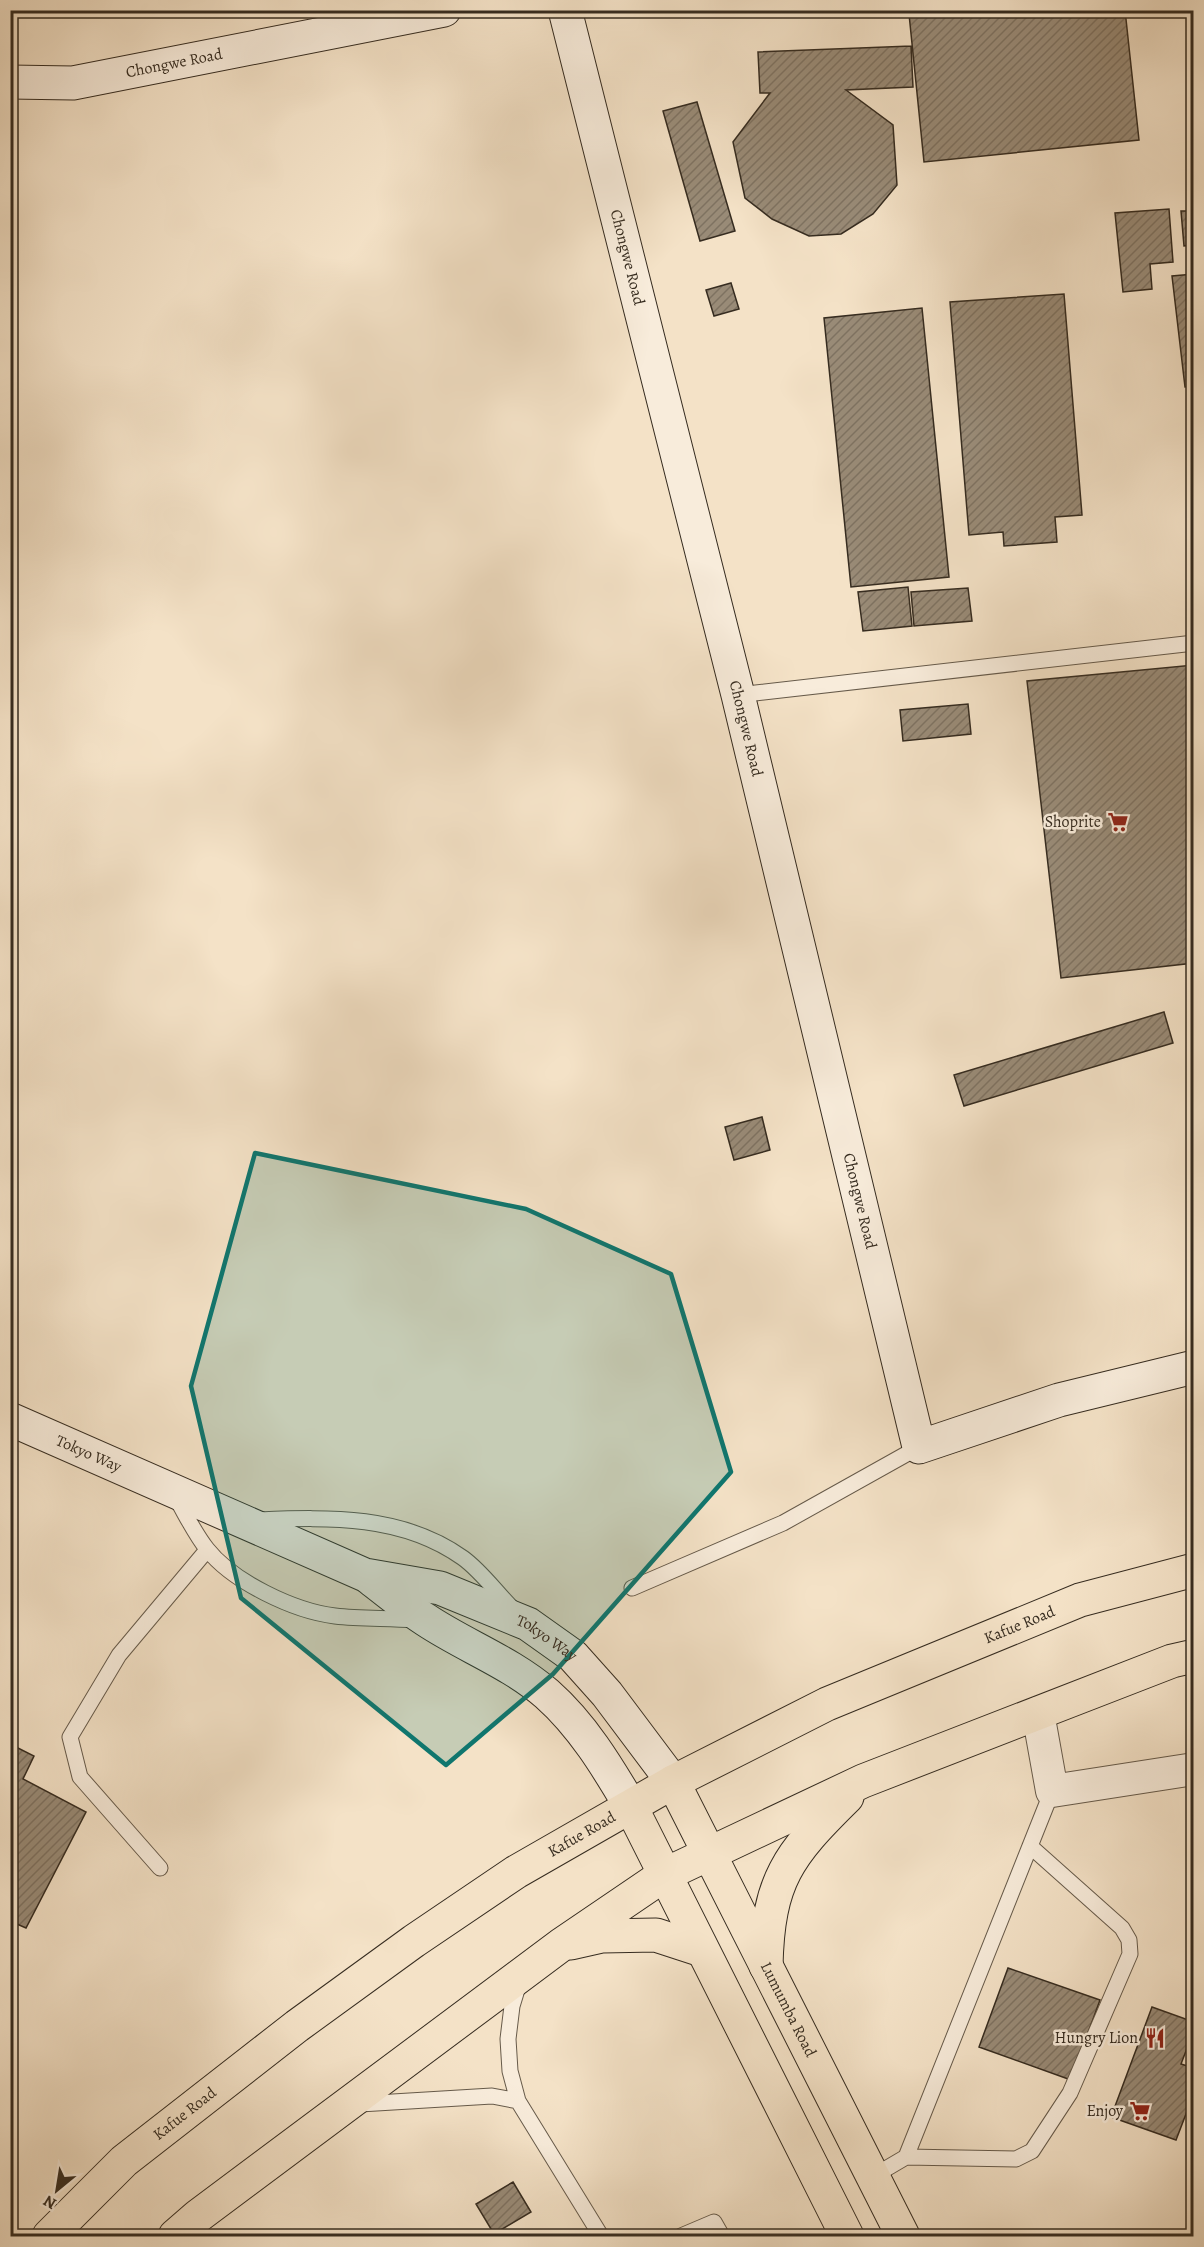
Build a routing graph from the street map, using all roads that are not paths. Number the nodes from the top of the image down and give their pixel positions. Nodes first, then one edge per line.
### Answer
1 (444, 10) edge
2 (565, 10) edge
3 (10, 82) edge
4 (1194, 643) edge
5 (738, 695) junction
6 (1194, 1367) edge
7 (10, 1419) edge
8 (919, 1447) junction
9 (171, 1490) junction
10 (241, 1520) junction
11 (207, 1550) junction
12 (1194, 1570) edge
13 (365, 1575) junction
14 (632, 1588) dead end
15 (426, 1620) junction
16 (528, 1624) junction
17 (1194, 1656) edge
18 (1038, 1713) junction
19 (1194, 1769) edge
20 (863, 1781) junction
21 (673, 1782) junction
22 (1052, 1791) junction
23 (631, 1807) junction
24 (1030, 1846) junction
25 (707, 1854) junction
26 (160, 1868) dead end
27 (664, 1875) junction
28 (561, 1945) junction
29 (702, 1950) junction
30 (766, 1966) junction
31 (521, 1975) junction
32 (518, 2101) junction
33 (345, 2105) junction
34 (906, 2157) junction
35 (872, 2177) junction
36 (49, 2236) edge
37 (175, 2236) edge
38 (601, 2236) edge
39 (681, 2236) edge
40 (722, 2236) edge
41 (847, 2236) edge
42 (903, 2236) edge

1 - 3 street, Chongwe Road
2 - 5 street, Chongwe Road
4 - 5 lane
5 - 8 street, Chongwe Road
6 - 8 street
7 - 9 street, Tokyo Way
8 - 14 lane
9 - 10 street, Tokyo Way
9 - 11 lane
10 - 13 street, Tokyo Way
10 - 16 lane
11 - 15 lane
11 - 26 lane
12 - 21 main road, Kafue Road
13 - 15 street, Tokyo Way
13 - 16 street, Tokyo Way
15 - 23 street, Tokyo Way
16 - 21 street, Tokyo Way
17 - 18 main road
18 - 20 main road
18 - 22 street
19 - 22 street
20 - 25 main road
20 - 30 main road
21 - 23 main road, Kafue Road
21 - 25 main road, Lumumba Road
22 - 24 lane
23 - 27 main road
23 - 36 main road, Kafue Road
24 - 34 lane
24 - 34 lane
25 - 27 main road
25 - 30 main road, Lumumba Road
27 - 28 main road
27 - 29 main road
28 - 29 main road
28 - 31 main road
29 - 41 main road
30 - 35 main road, Lumumba Road
31 - 32 lane
31 - 33 main road
32 - 33 lane
32 - 38 lane
33 - 37 main road
34 - 35 lane
35 - 42 main road, Lumumba Road
39 - 40 lane

